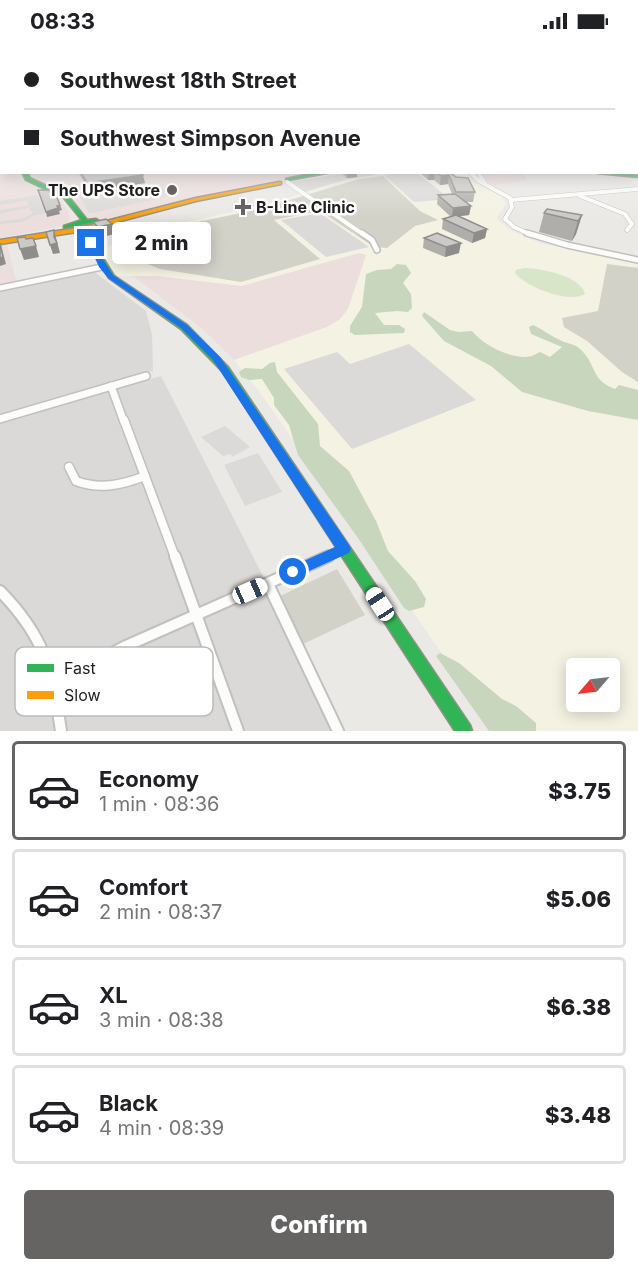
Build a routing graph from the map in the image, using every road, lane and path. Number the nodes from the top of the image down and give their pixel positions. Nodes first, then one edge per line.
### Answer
1 (25, 174) edge
2 (321, 174) edge
3 (472, 174) edge
4 (479, 174) edge
5 (618, 174) edge
6 (638, 176) edge
7 (284, 182) junction
8 (485, 184) junction
9 (638, 189) edge
10 (580, 196) junction
11 (195, 200) junction
12 (511, 200) junction
13 (73, 207) junction
14 (149, 209) junction
15 (131, 216) junction
16 (89, 224) junction
17 (74, 227) junction
18 (627, 230) dead end
19 (89, 240) junction
20 (0, 242) edge
21 (377, 249) dead end
22 (638, 260) edge
23 (102, 267) junction
24 (0, 288) edge
25 (146, 376) dead end
26 (111, 386) junction
27 (0, 419) edge
28 (69, 467) dead end
29 (145, 476) junction
30 (344, 549) junction
31 (268, 584) junction
32 (0, 591) edge
33 (196, 615) junction
34 (43, 647) edge
35 (124, 647) edge
36 (208, 647) edge
37 (213, 659) edge
38 (59, 716) edge
39 (61, 731) edge
40 (238, 731) edge
41 (338, 731) edge
42 (464, 731) edge

1 - 13 street
2 - 7 street
3 - 8 street
4 - 8 street
5 - 6 street
7 - 11 street
7 - 21 street
8 - 12 street
9 - 10 street
10 - 12 street
10 - 18 street
11 - 14 street
11 - 15 street
12 - 22 street
13 - 16 street
13 - 17 street
14 - 15 street
14 - 16 street
15 - 16 street
16 - 17 street
16 - 19 street
17 - 19 street
17 - 20 street
19 - 23 street
23 - 24 street
23 - 30 street
25 - 26 street
26 - 27 street
26 - 29 street
28 - 29 street
29 - 33 street
30 - 31 street
30 - 42 street
31 - 33 street
31 - 41 street
32 - 34 street
33 - 35 street
33 - 36 street
37 - 40 street
38 - 39 street

